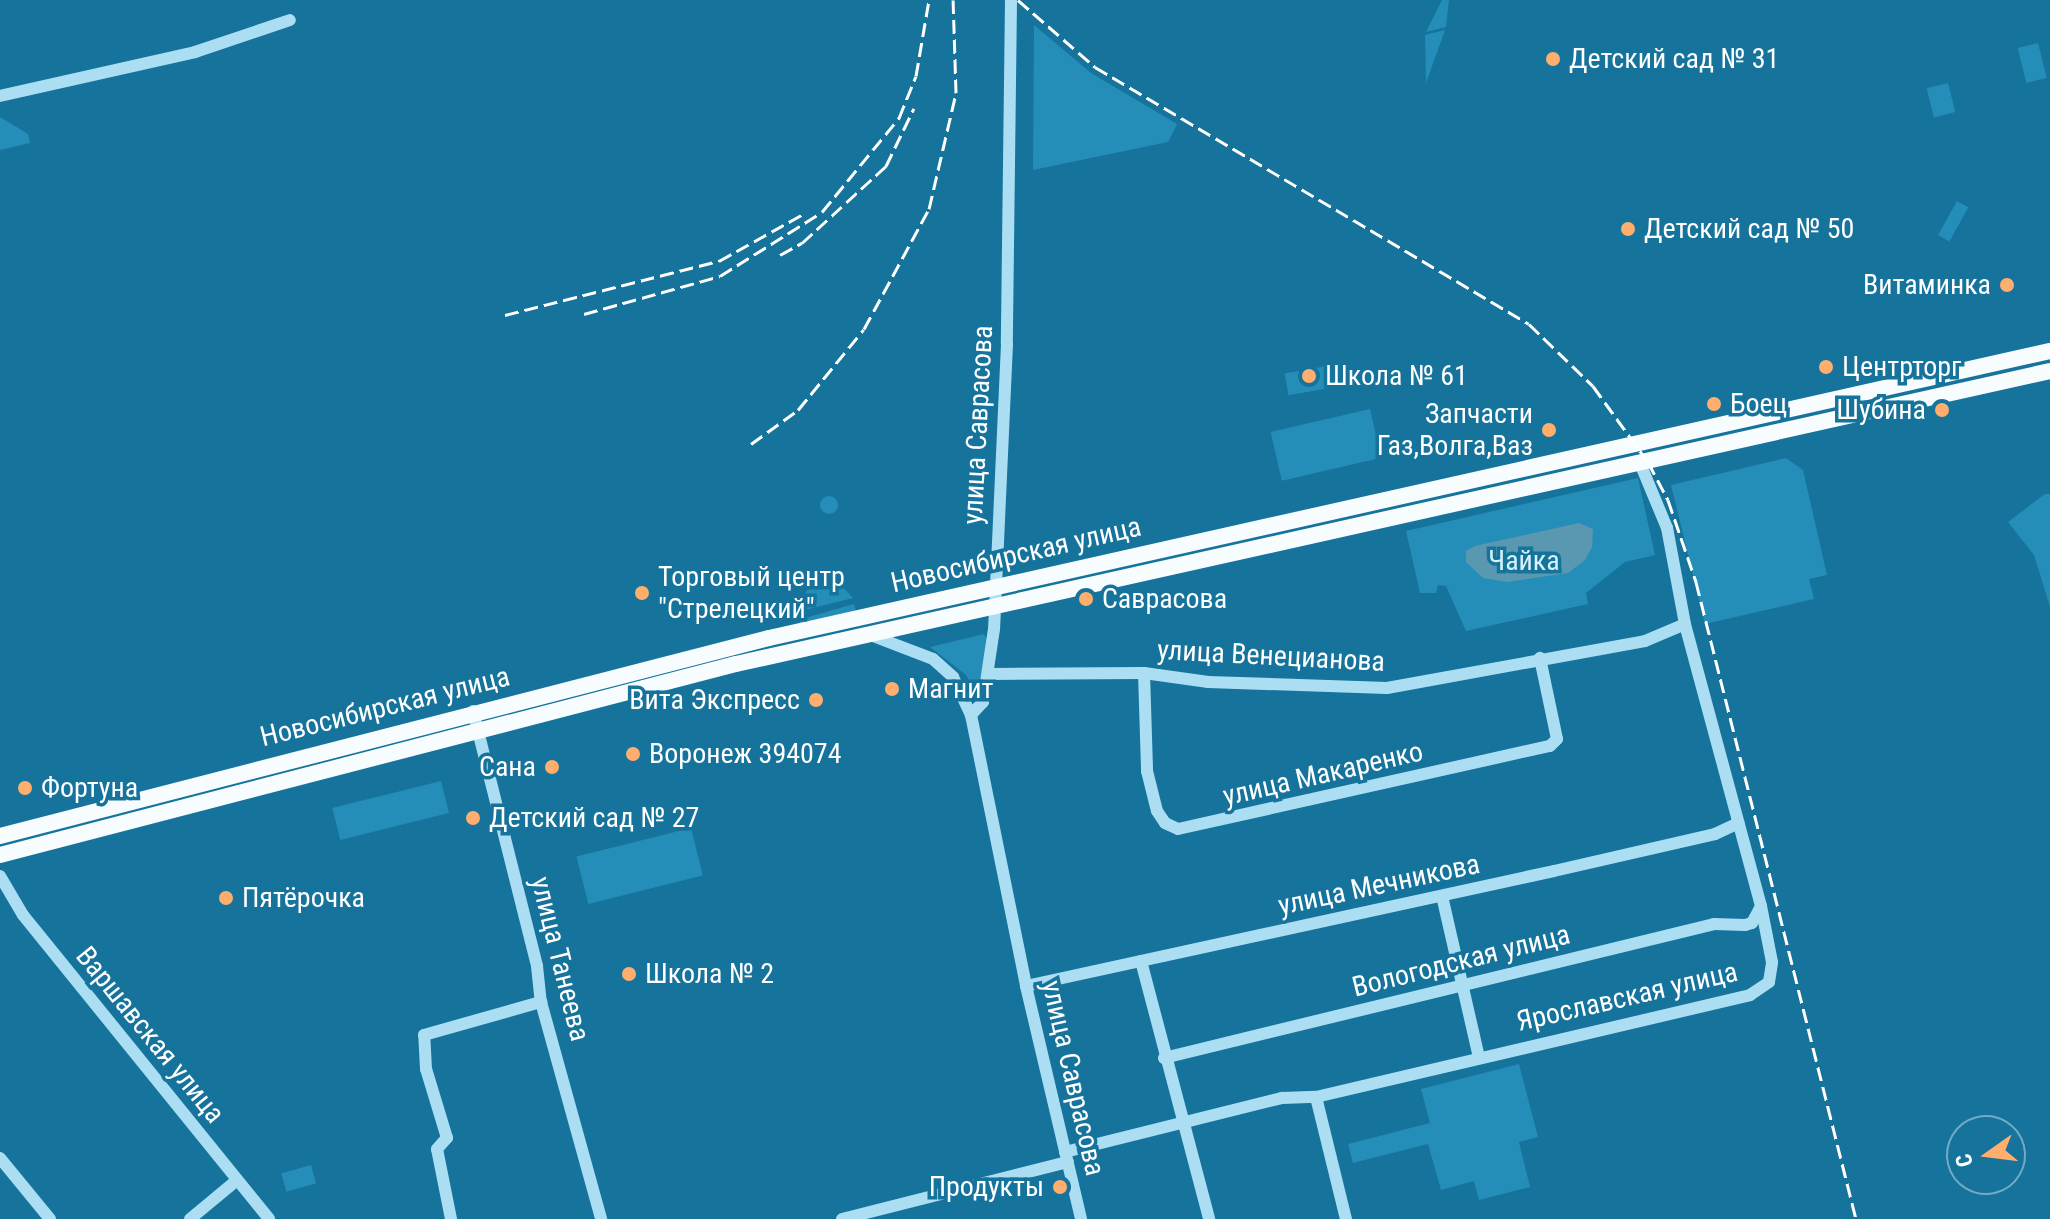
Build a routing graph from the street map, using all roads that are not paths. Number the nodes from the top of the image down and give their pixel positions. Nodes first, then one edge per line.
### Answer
1 (1011, 0) edge
2 (290, 20) dead end
3 (0, 96) edge
4 (2050, 351) edge
5 (2050, 371) edge
6 (1640, 463) junction
7 (993, 587) junction
8 (994, 605) junction
9 (1685, 624) junction
10 (870, 635) junction
11 (1540, 658) junction
12 (1144, 673) junction
13 (990, 674) junction
14 (473, 711) junction
15 (971, 715) junction
16 (477, 728) junction
17 (1739, 823) junction
18 (0, 836) edge
19 (0, 855) edge
20 (0, 876) edge
21 (1442, 896) junction
22 (1761, 906) junction
23 (1141, 961) junction
24 (1462, 985) junction
25 (1026, 986) junction
26 (541, 1002) junction
27 (1479, 1057) junction
28 (1164, 1058) junction
29 (1316, 1097) junction
30 (1180, 1123) junction
31 (1066, 1157) junction
32 (0, 1158) edge
33 (237, 1180) junction
34 (50, 1219) edge
35 (190, 1219) edge
36 (269, 1219) edge
37 (451, 1219) edge
38 (601, 1219) edge
39 (842, 1219) edge
40 (1081, 1219) edge
41 (1209, 1219) edge
42 (1346, 1219) edge

1 - 7 street, улица Саврасова
2 - 3 street
4 - 7 main road, Новосибирская улица
5 - 6 main road, Новосибирская улица
6 - 8 main road, Новосибирская улица
6 - 9 street, Ярославская улица
7 - 8 street, улица Саврасова
7 - 14 main road, Новосибирская улица
8 - 10 main road, Новосибирская улица
8 - 13 street, улица Саврасова
9 - 11 street, улица Венецианова
9 - 17 street, Ярославская улица
10 - 15 street
10 - 16 main road, Новосибирская улица
11 - 12 street, улица Венецианова
11 - 12 street, улица Макаренко
12 - 13 street, улица Венецианова
13 - 15 street, улица Саврасова
14 - 16 street, улица Танеева
14 - 18 main road, Новосибирская улица
15 - 25 street, улица Саврасова
16 - 19 main road, Новосибирская улица
16 - 26 street, улица Танеева
17 - 21 street, улица Мечникова
17 - 22 street, Ярославская улица
20 - 33 street, Варшавская улица
21 - 23 street, улица Мечникова
21 - 24 street
22 - 24 street, Вологодская улица
22 - 27 street, Ярославская улица
23 - 25 street, улица Мечникова
23 - 28 street
24 - 27 street
24 - 28 street, Вологодская улица
25 - 31 street, улица Саврасова
26 - 37 street
26 - 38 street, улица Танеева
27 - 29 street, Ярославская улица
28 - 30 street
29 - 30 street, Ярославская улица
29 - 42 street
30 - 31 street, Ярославская улица
30 - 41 street
31 - 39 street, Ярославская улица
31 - 40 street, улица Саврасова
32 - 34 street
33 - 35 street
33 - 36 street, Варшавская улица

